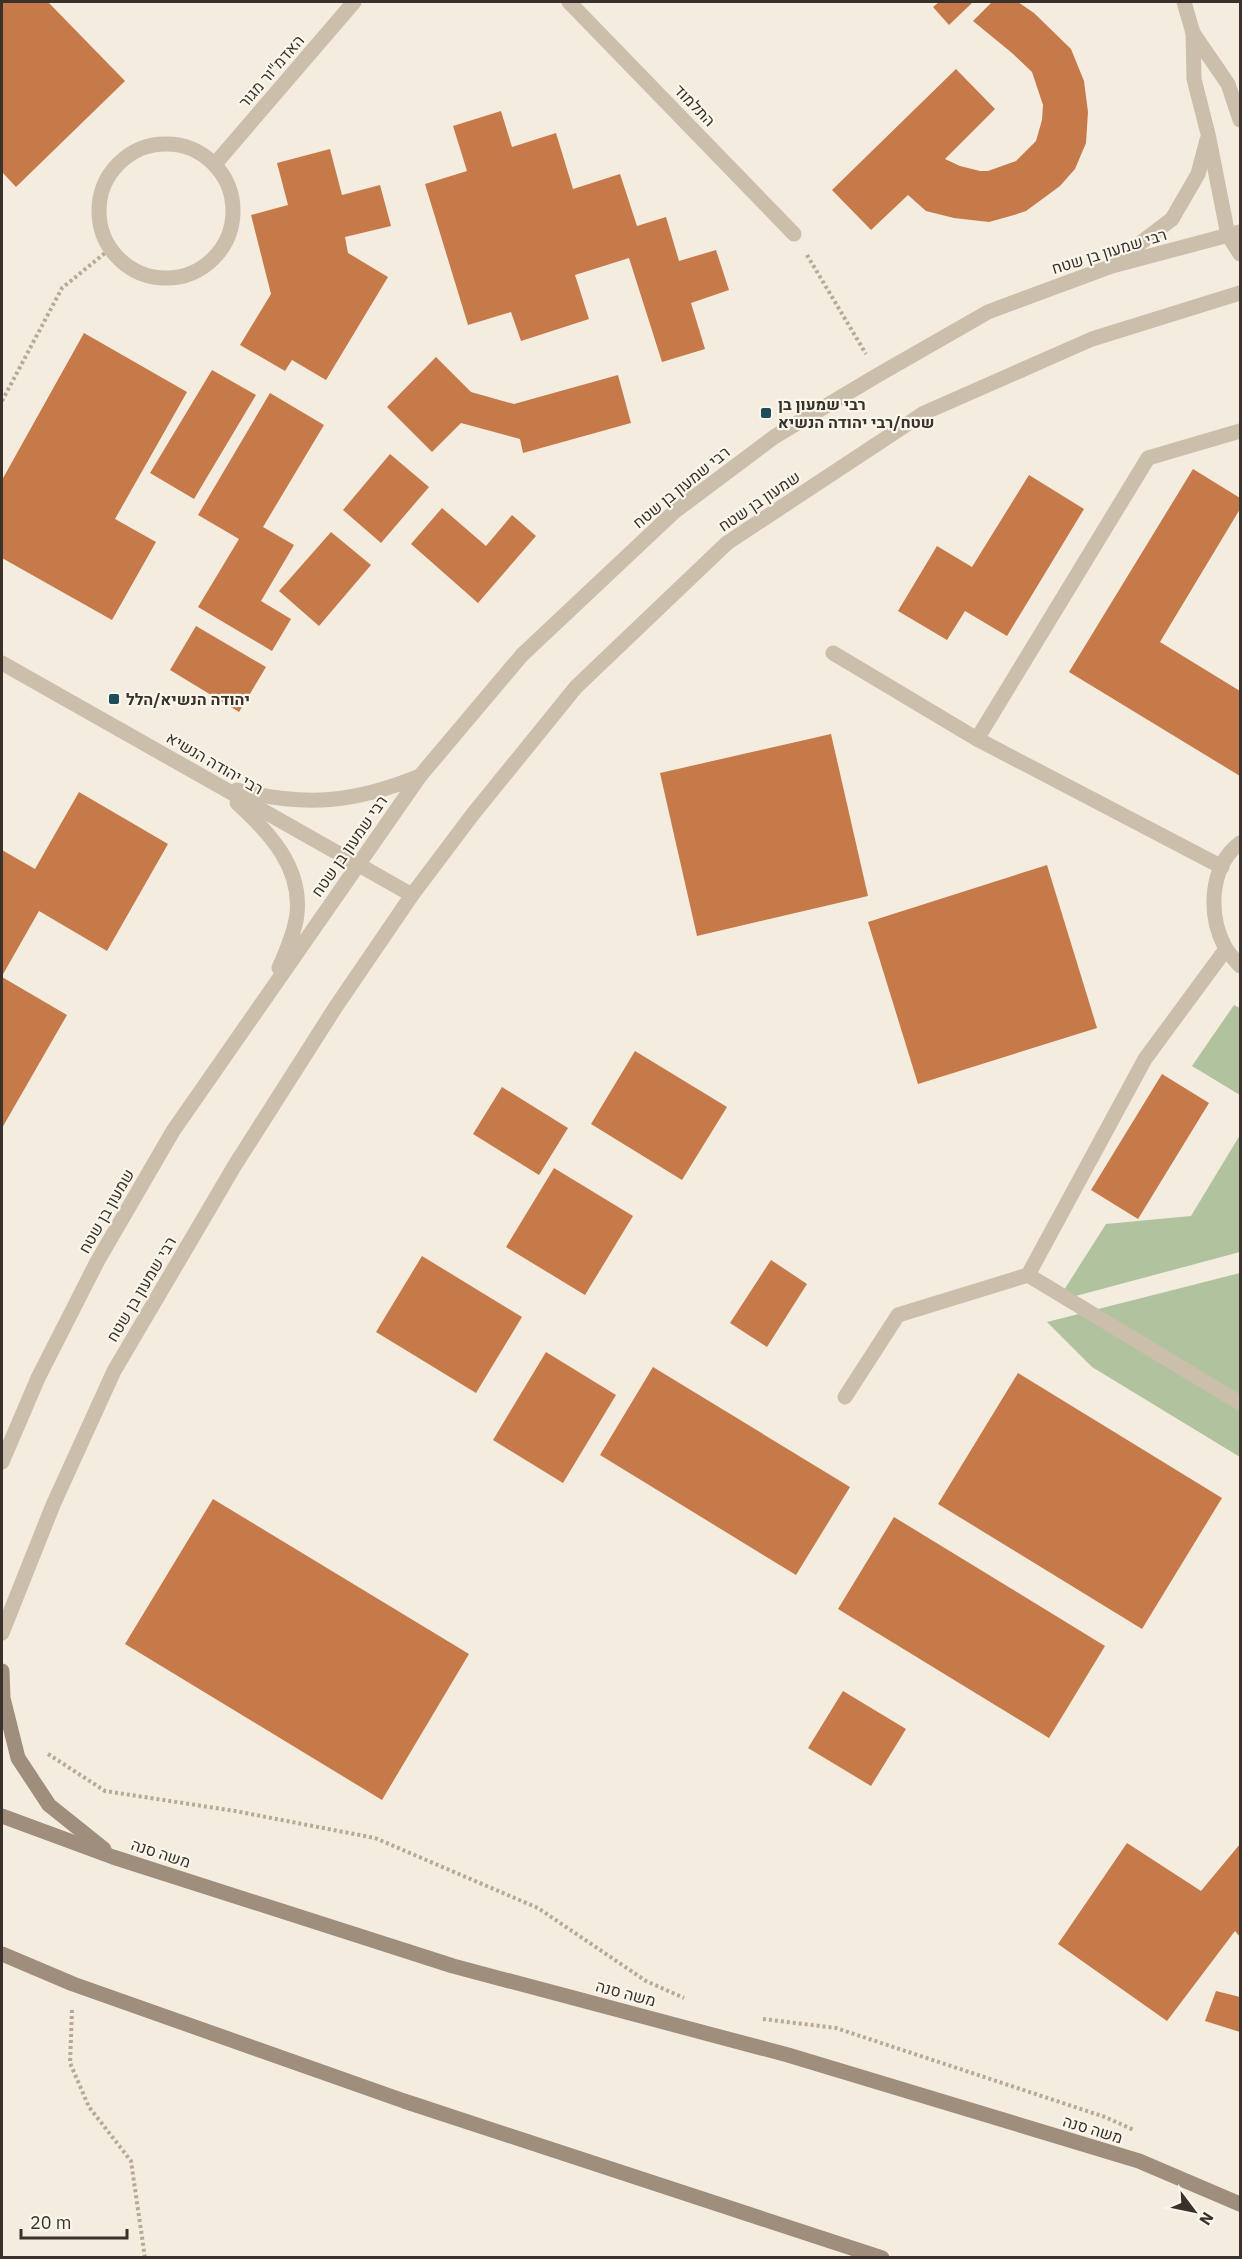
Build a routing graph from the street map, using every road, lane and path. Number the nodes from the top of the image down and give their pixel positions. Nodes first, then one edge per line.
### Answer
1 (354, 2) edge
2 (569, 2) edge
3 (1184, 2) edge
4 (1193, 33) junction
5 (1240, 120) edge
6 (1208, 134) junction
7 (215, 164) junction
8 (1234, 233) edge
9 (794, 234) joint
10 (110, 249) junction
11 (1240, 254) edge
12 (1112, 266) junction
13 (1240, 293) edge
14 (878, 375) junction
15 (2, 401) edge
16 (1240, 431) edge
17 (833, 653) dead end
18 (3, 666) edge
19 (977, 739) junction
20 (420, 776) junction
21 (219, 786) junction
22 (1240, 843) edge
23 (358, 865) junction
24 (1222, 867) junction
25 (412, 895) junction
26 (1226, 949) junction
27 (1240, 966) edge
28 (269, 994) junction
29 (1028, 1275) junction
30 (845, 1397) dead end
31 (1240, 1403) edge
32 (2, 1462) edge
33 (2, 1633) edge
34 (2, 1671) edge
35 (18, 1758) junction
36 (2, 1816) edge
37 (113, 1857) junction
38 (2, 1954) edge
39 (73, 1984) junction
40 (687, 2000) dead end
41 (760, 2019) dead end
42 (1136, 2130) dead end
43 (1240, 2204) edge
44 (145, 2258) edge
45 (882, 2258) edge

1 - 7 street, האדמ"ור מגור
2 - 9 street, התלמוד
3 - 4 street
4 - 5 street
4 - 6 street
6 - 8 street
6 - 12 street
7 - 10 street
7 - 10 street
8 - 11 street
8 - 12 street, רבי שמעון בן שטח
9 - 14 path
10 - 15 path
12 - 14 street, רבי שמעון בן שטח
13 - 25 street, שמעון בן שטח
14 - 20 street, רבי שמעון בן שטח
16 - 19 street
17 - 19 street
18 - 21 street, רבי יהודה הנשיא
19 - 24 street
20 - 21 street
20 - 23 street, רבי שמעון בן שטח
21 - 23 street, רבי יהודה הנשיא
21 - 28 street
22 - 24 street
23 - 25 street, רבי יהודה הנשיא
23 - 28 street, רבי שמעון בן שטח
24 - 26 street
25 - 33 street, רבי שמעון בן שטח
26 - 27 street
26 - 29 street
28 - 32 street, שמעון בן שטח
29 - 30 street
29 - 31 street
34 - 35 main road
35 - 37 main road
35 - 40 path
36 - 37 main road, משה סנה
37 - 43 main road, משה סנה
38 - 39 main road
39 - 44 path
39 - 45 main road
41 - 42 path

